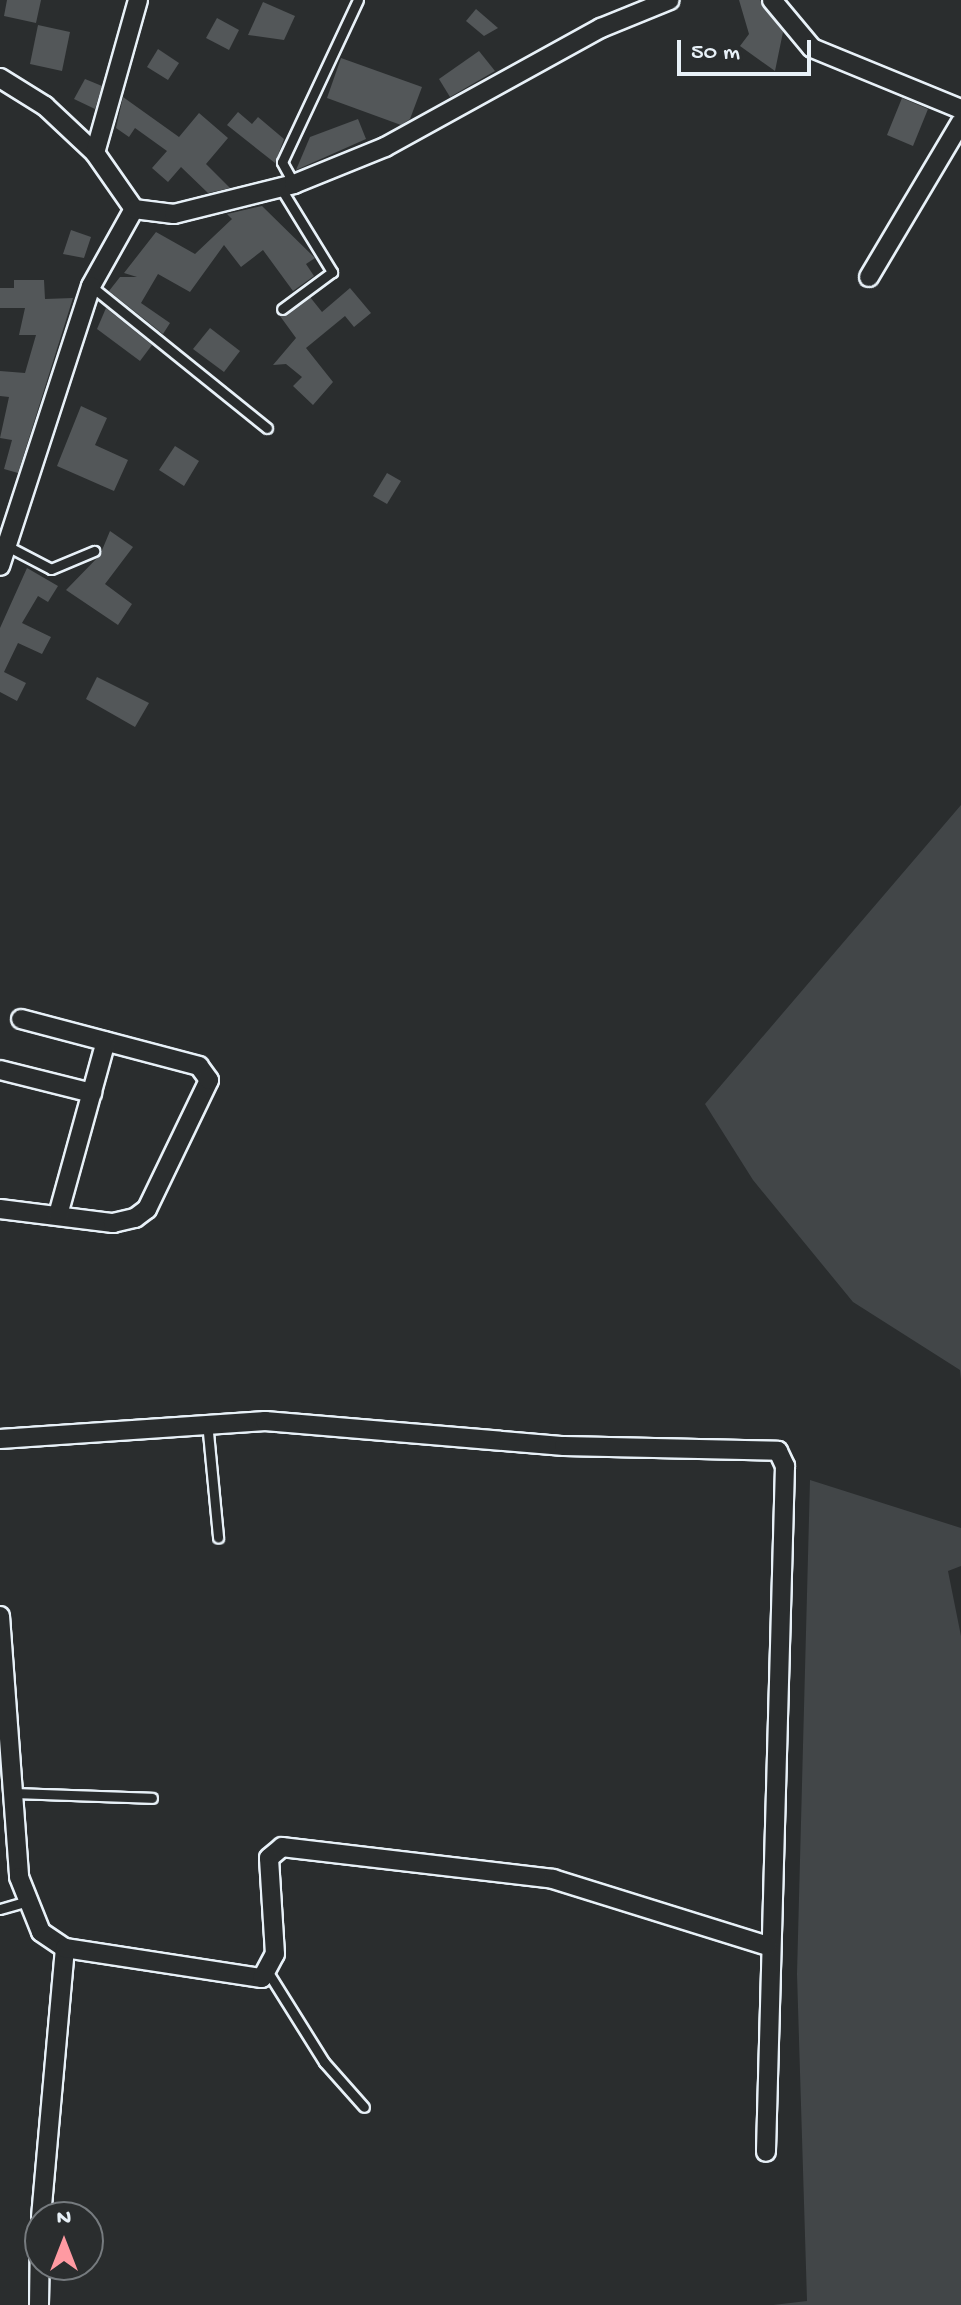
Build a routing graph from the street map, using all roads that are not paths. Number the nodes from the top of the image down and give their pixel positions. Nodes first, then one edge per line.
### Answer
1 (138, 0) edge
2 (358, 0) edge
3 (670, 0) edge
4 (772, 0) edge
5 (1, 75) edge
6 (961, 109) edge
7 (961, 122) edge
8 (95, 153) junction
9 (287, 186) junction
10 (134, 209) junction
11 (869, 277) dead end
12 (91, 286) junction
13 (282, 309) dead end
14 (267, 428) dead end
15 (9, 547) junction
16 (94, 551) dead end
17 (0, 566) edge
18 (21, 1019) dead end
19 (106, 1041) junction
20 (0, 1070) edge
21 (92, 1093) junction
22 (0, 1209) edge
23 (58, 1215) junction
24 (207, 1422) junction
25 (0, 1439) edge
26 (218, 1537) dead end
27 (0, 1616) edge
28 (3, 1716) edge
29 (11, 1793) junction
30 (152, 1798) dead end
31 (24, 1902) junction
32 (0, 1909) edge
33 (768, 1946) junction
34 (65, 1948) junction
35 (269, 1974) junction
36 (364, 2107) dead end
37 (766, 2152) dead end
38 (42, 2201) edge
39 (39, 2281) edge
40 (39, 2305) edge

1 - 8 street
2 - 9 lane
3 - 9 street
4 - 6 street
5 - 8 street
7 - 11 street
8 - 10 street
9 - 10 street
9 - 13 lane
10 - 12 street
12 - 14 lane
12 - 15 street
15 - 16 lane
15 - 17 street
18 - 19 street
19 - 21 street
19 - 23 street
20 - 21 street
21 - 23 street
22 - 23 street
24 - 25 street
24 - 26 lane
24 - 33 street
27 - 28 street
28 - 29 street
29 - 30 lane
29 - 31 street
31 - 32 lane
31 - 34 street
33 - 35 street
33 - 37 street
34 - 35 street
34 - 38 street
35 - 36 lane
39 - 40 street

